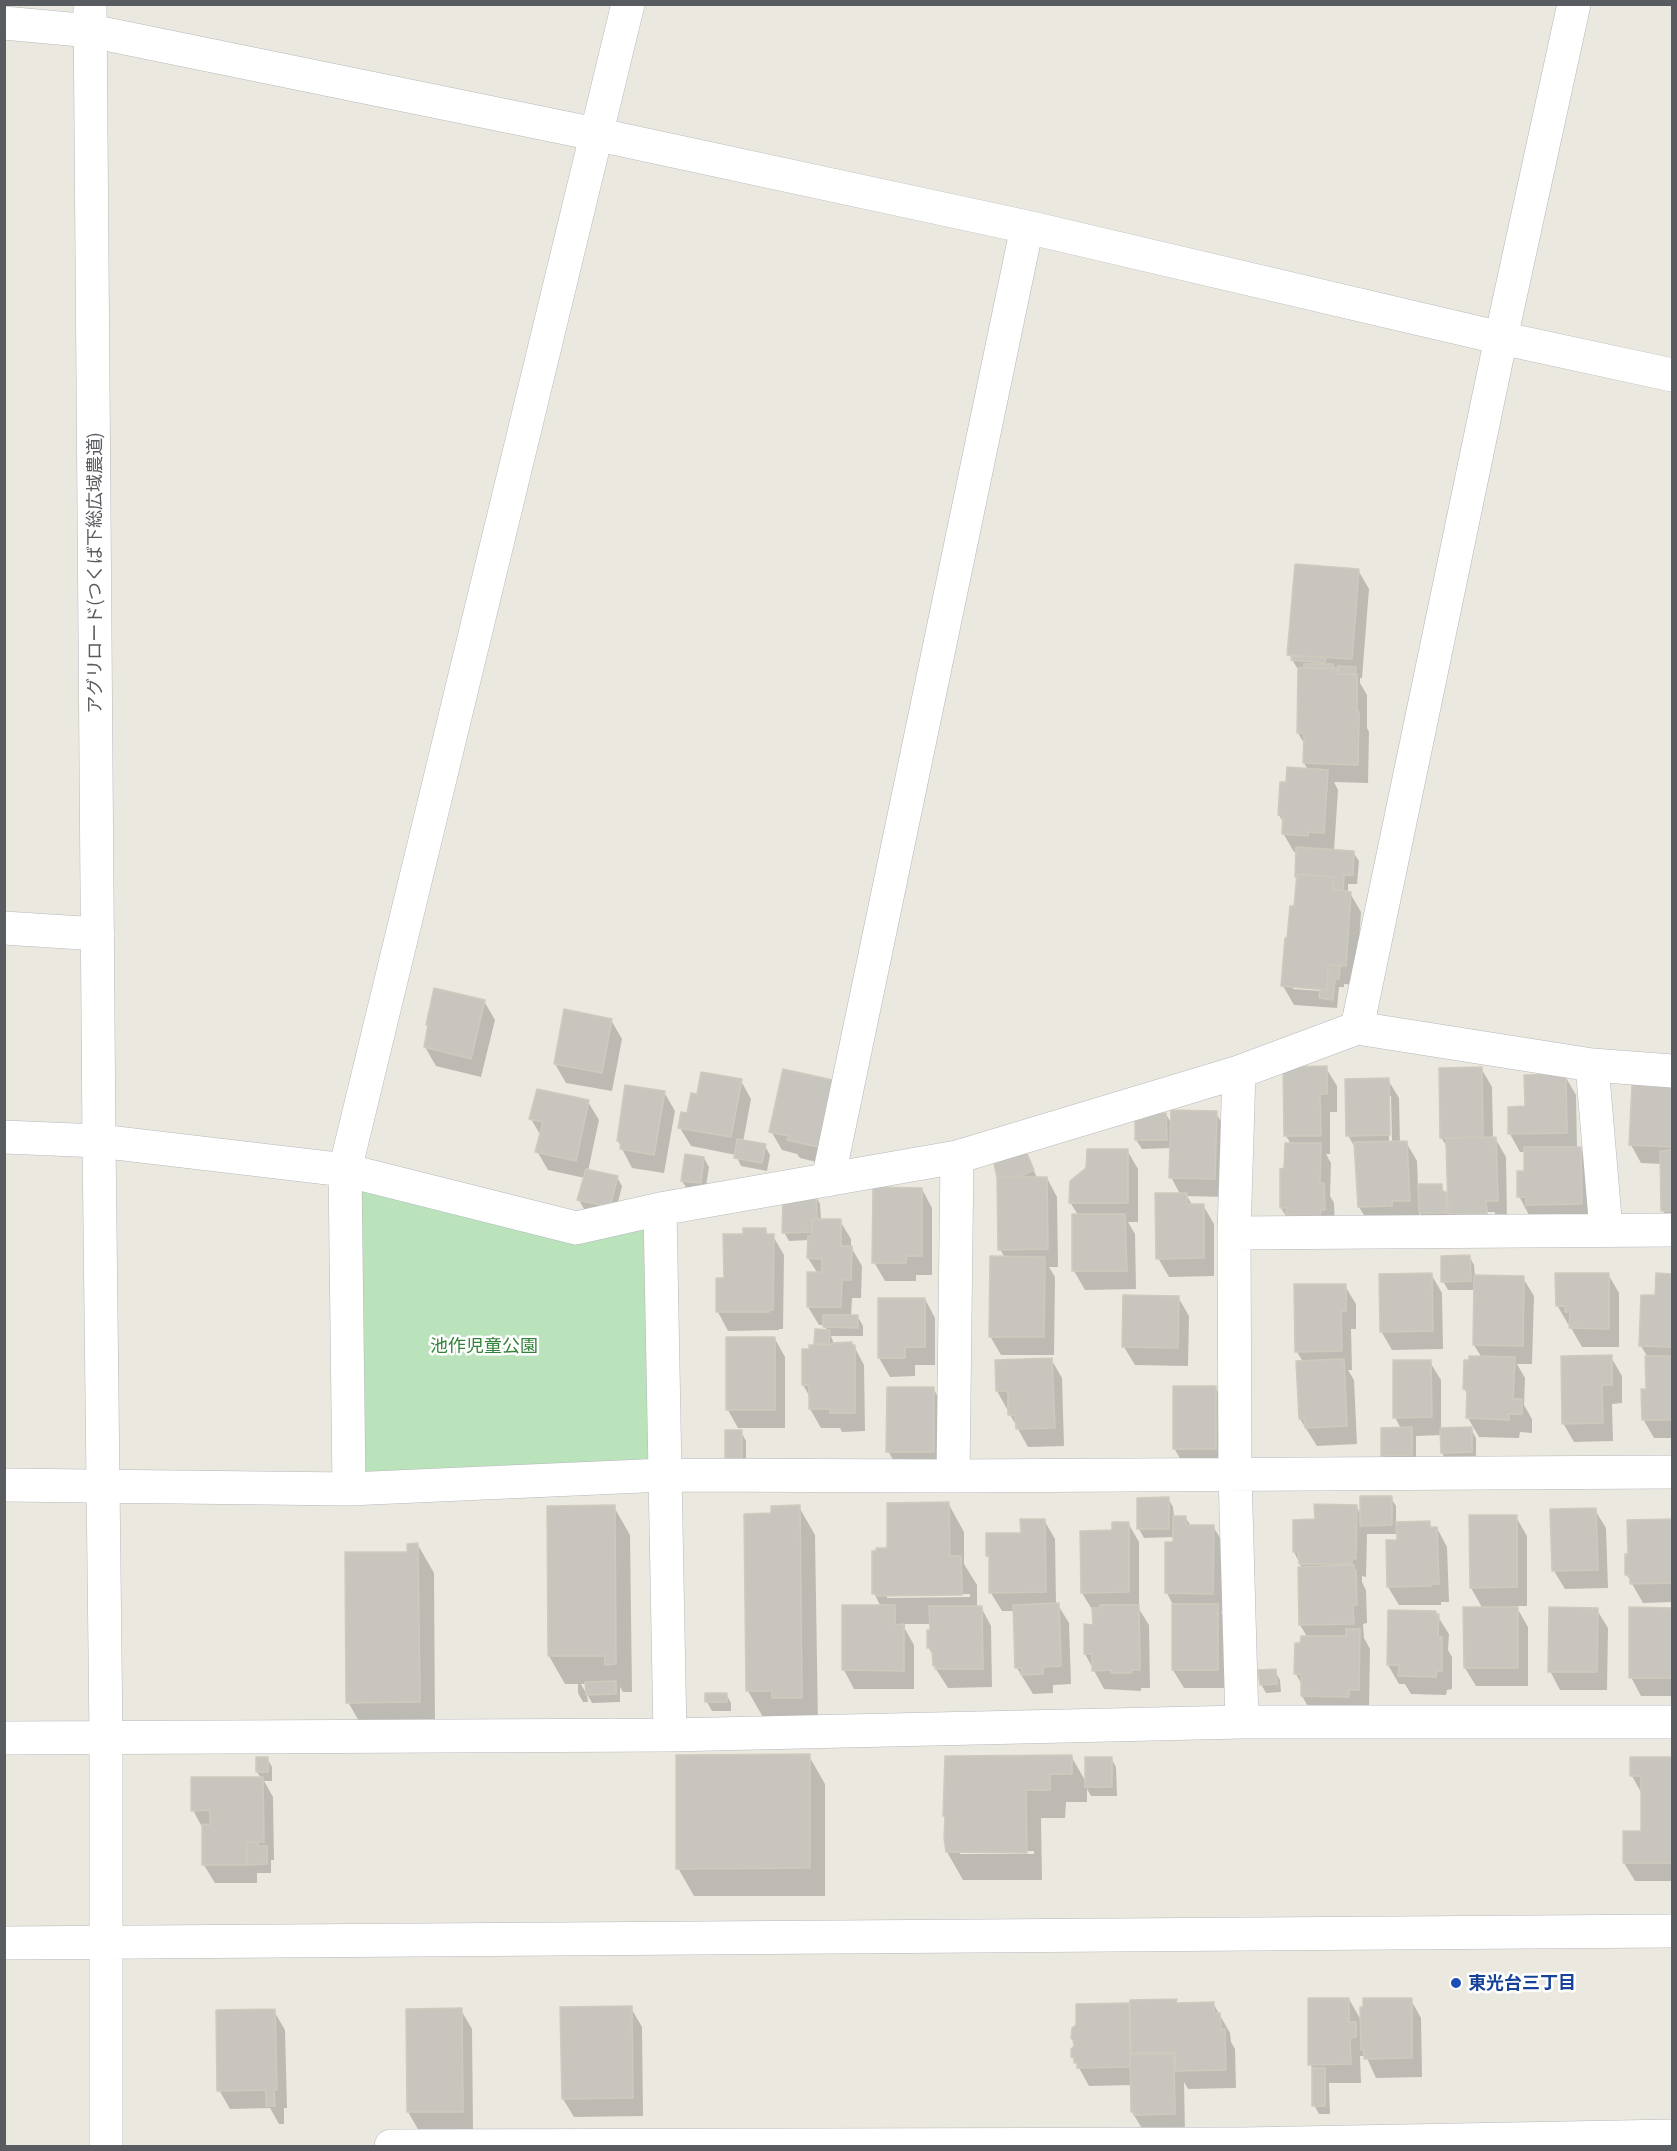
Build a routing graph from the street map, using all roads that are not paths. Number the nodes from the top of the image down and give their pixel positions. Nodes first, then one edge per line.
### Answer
1 (628, 4) edge
2 (1574, 4) edge
3 (91, 18) edge
4 (4, 23) edge
5 (595, 134) junction
6 (1027, 227) junction
7 (1501, 338) junction
8 (1672, 375) edge
9 (4, 928) edge
10 (98, 934) junction
11 (1357, 1028) junction
12 (1592, 1065) junction
13 (1672, 1071) edge
14 (1239, 1072) junction
15 (4, 1137) edge
16 (99, 1141) junction
17 (957, 1157) junction
18 (345, 1170) junction
19 (828, 1180) junction
20 (660, 1209) junction
21 (1606, 1230) junction
22 (1672, 1230) edge
23 (1234, 1233) junction
24 (1672, 1472) edge
25 (1235, 1474) junction
26 (665, 1475) junction
27 (953, 1476) junction
28 (103, 1484) junction
29 (4, 1485) edge
30 (349, 1489) junction
31 (1242, 1722) junction
32 (1672, 1722) edge
33 (670, 1736) junction
34 (4, 1738) edge
35 (106, 1738) junction
36 (1672, 1931) edge
37 (106, 1941) junction
38 (4, 1943) edge
39 (1672, 2136) edge
40 (1244, 2145) edge
41 (106, 2146) edge
42 (392, 2146) edge
43 (665, 2146) edge

1 - 5 street
2 - 7 street
3 - 4 street
3 - 5 street
3 - 10 street, アグリロード(つくば下総広域農道)
5 - 6 street
5 - 18 street
6 - 7 street
6 - 19 street
7 - 8 street
7 - 11 street
9 - 10 street
10 - 16 street, アグリロード(つくば下総広域農道)
11 - 12 street
11 - 14 street
12 - 13 street
12 - 21 street
14 - 17 street
14 - 23 street
15 - 16 street
16 - 18 street
16 - 28 street, アグリロード(つくば下総広域農道)
17 - 19 street
17 - 27 street
18 - 20 street
18 - 30 street
19 - 20 street
20 - 26 street
21 - 22 street
21 - 23 street
23 - 25 street
24 - 25 street
25 - 27 street
25 - 31 street
26 - 27 street
26 - 30 street
26 - 33 street
28 - 29 street
28 - 30 street
28 - 35 street, アグリロード(つくば下総広域農道)
31 - 32 street
31 - 33 street
33 - 35 street
34 - 35 street
35 - 37 street, アグリロード(つくば下総広域農道)
36 - 37 street
37 - 38 street
37 - 41 street, アグリロード(つくば下総広域農道)
39 - 40 street
40 - 43 street
42 - 43 street

